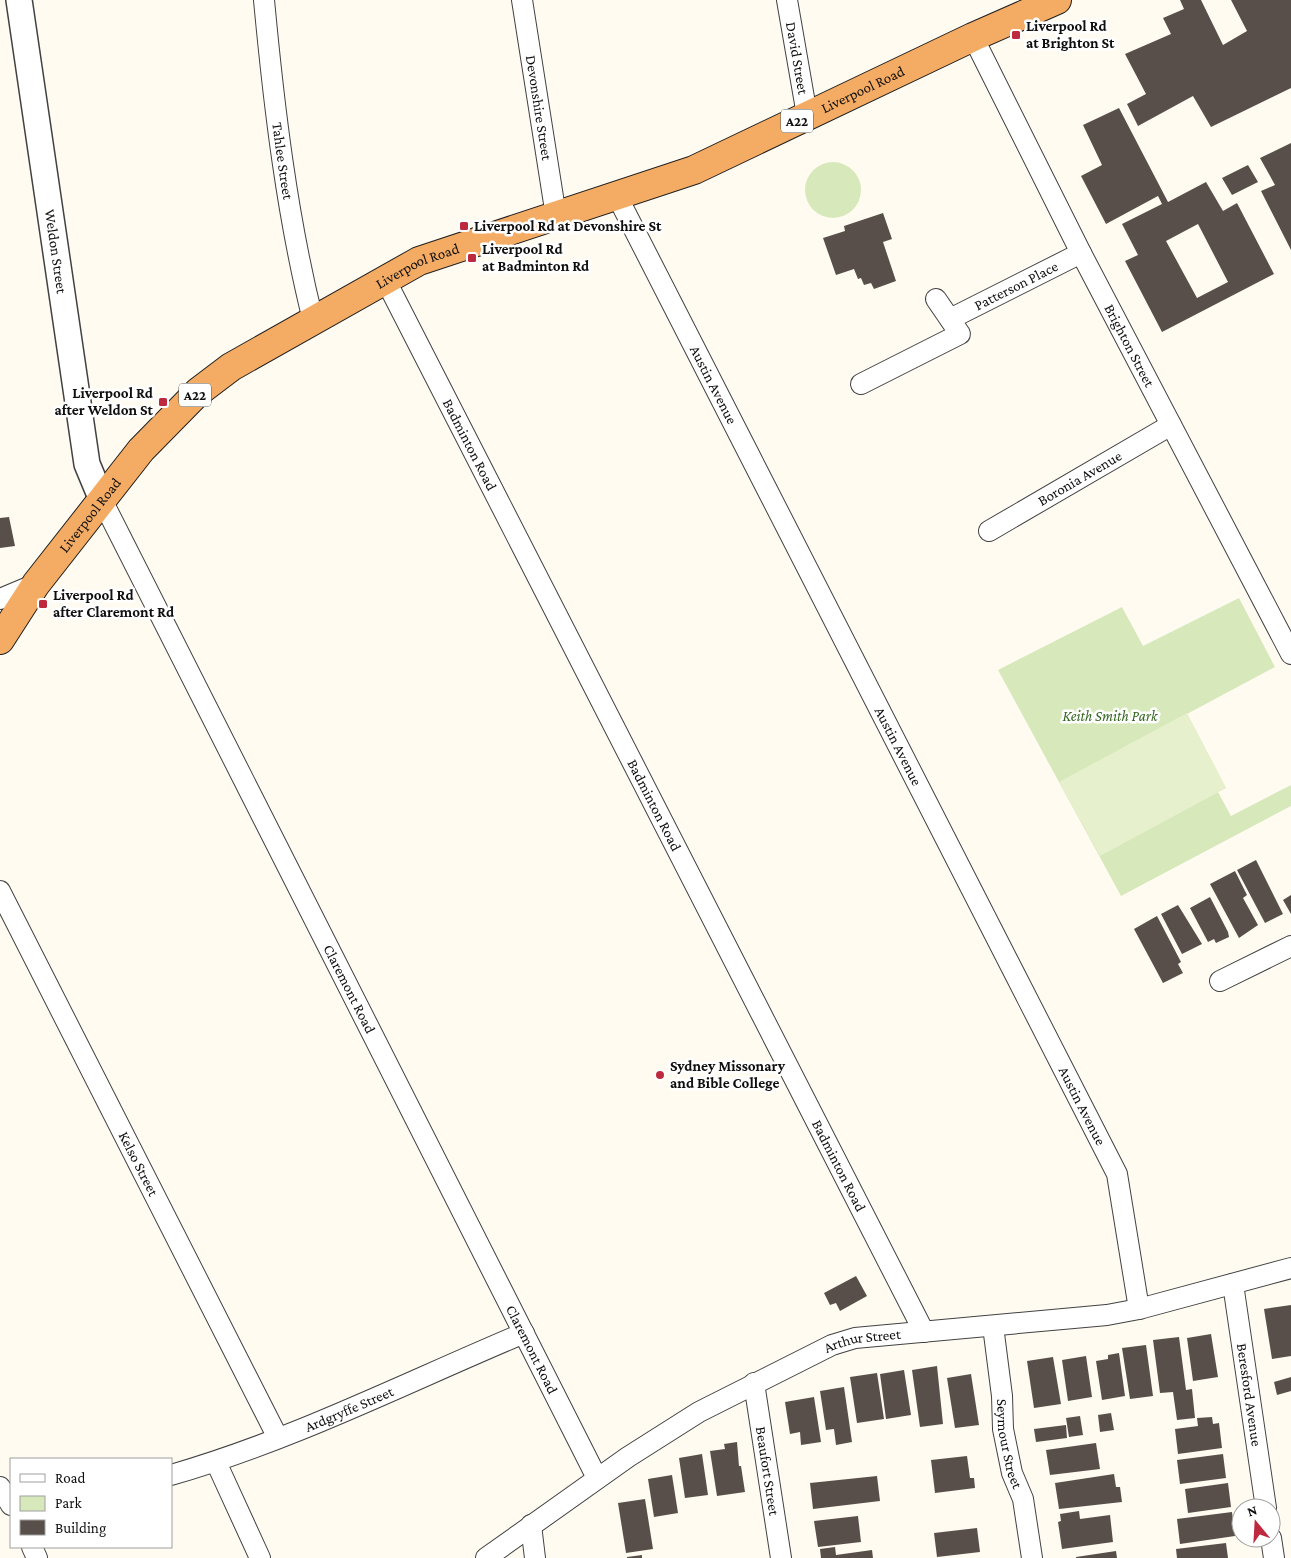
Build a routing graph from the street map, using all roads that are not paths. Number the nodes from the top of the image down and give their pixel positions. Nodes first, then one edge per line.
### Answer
1 (19, 0) edge
2 (264, 0) edge
3 (522, 0) edge
4 (787, 0) edge
5 (1050, 1) edge
6 (973, 37) junction
7 (807, 116) junction
8 (617, 196) junction
9 (556, 216) junction
10 (1081, 253) junction
11 (385, 279) junction
12 (936, 299) dead end
13 (950, 319) junction
14 (313, 320) junction
15 (861, 384) dead end
16 (1171, 425) junction
17 (102, 500) junction
18 (989, 531) dead end
19 (36, 584) junction
20 (0, 599) edge
21 (0, 640) edge
22 (1291, 654) edge
23 (0, 891) edge
24 (1291, 946) edge
25 (1220, 981) dead end
26 (1291, 1268) edge
27 (1234, 1284) junction
28 (1139, 1309) junction
29 (993, 1326) junction
30 (924, 1332) junction
31 (524, 1333) junction
32 (754, 1383) junction
33 (278, 1438) junction
34 (216, 1462) junction
35 (172, 1474) edge
36 (597, 1478) junction
37 (0, 1487) edge
38 (1265, 1498) edge
39 (10, 1503) edge
40 (531, 1525) junction
41 (260, 1558) edge
42 (486, 1558) edge
43 (535, 1558) edge
44 (781, 1558) edge
45 (1032, 1558) edge

1 - 17 street, Weldon Street
2 - 14 street, Tahlee Street
3 - 9 street, Devonshire Street
4 - 7 street, David Street
5 - 6 highway, Liverpool Road / A22
6 - 7 highway, Liverpool Road / A22
6 - 10 street, Brighton Street
7 - 8 highway, Liverpool Road / A22
8 - 9 highway, Liverpool Road / A22
8 - 28 street, Austin Avenue
9 - 11 highway, Liverpool Road / A22
10 - 13 street, Patterson Place
10 - 16 street, Brighton Street
11 - 14 highway, Liverpool Road / A22
11 - 30 street, Badminton Road
12 - 13 street
13 - 15 street
14 - 17 highway, Liverpool Road / A22
16 - 18 street, Boronia Avenue
16 - 22 street, Brighton Street
17 - 19 highway, Liverpool Road / A22
17 - 31 street, Claremont Road
19 - 20 street
19 - 21 highway, Liverpool Road / A22
23 - 33 street, Kelso Street
24 - 25 street
26 - 27 street, Arthur Street
27 - 28 street, Arthur Street
27 - 38 street, Beresford Avenue
28 - 29 street, Arthur Street
29 - 30 street, Arthur Street
29 - 45 street, Seymour Street
30 - 32 street, Arthur Street
31 - 33 street, Ardgryffe Street
31 - 36 street, Claremont Road
32 - 36 street, Arthur Street
32 - 44 street, Beaufort Street
33 - 34 street, Ardgryffe Street
34 - 35 street, Ardgryffe Street
34 - 41 street
36 - 40 street, Arthur Street
37 - 39 street
40 - 42 street, Arthur Street
40 - 43 street

